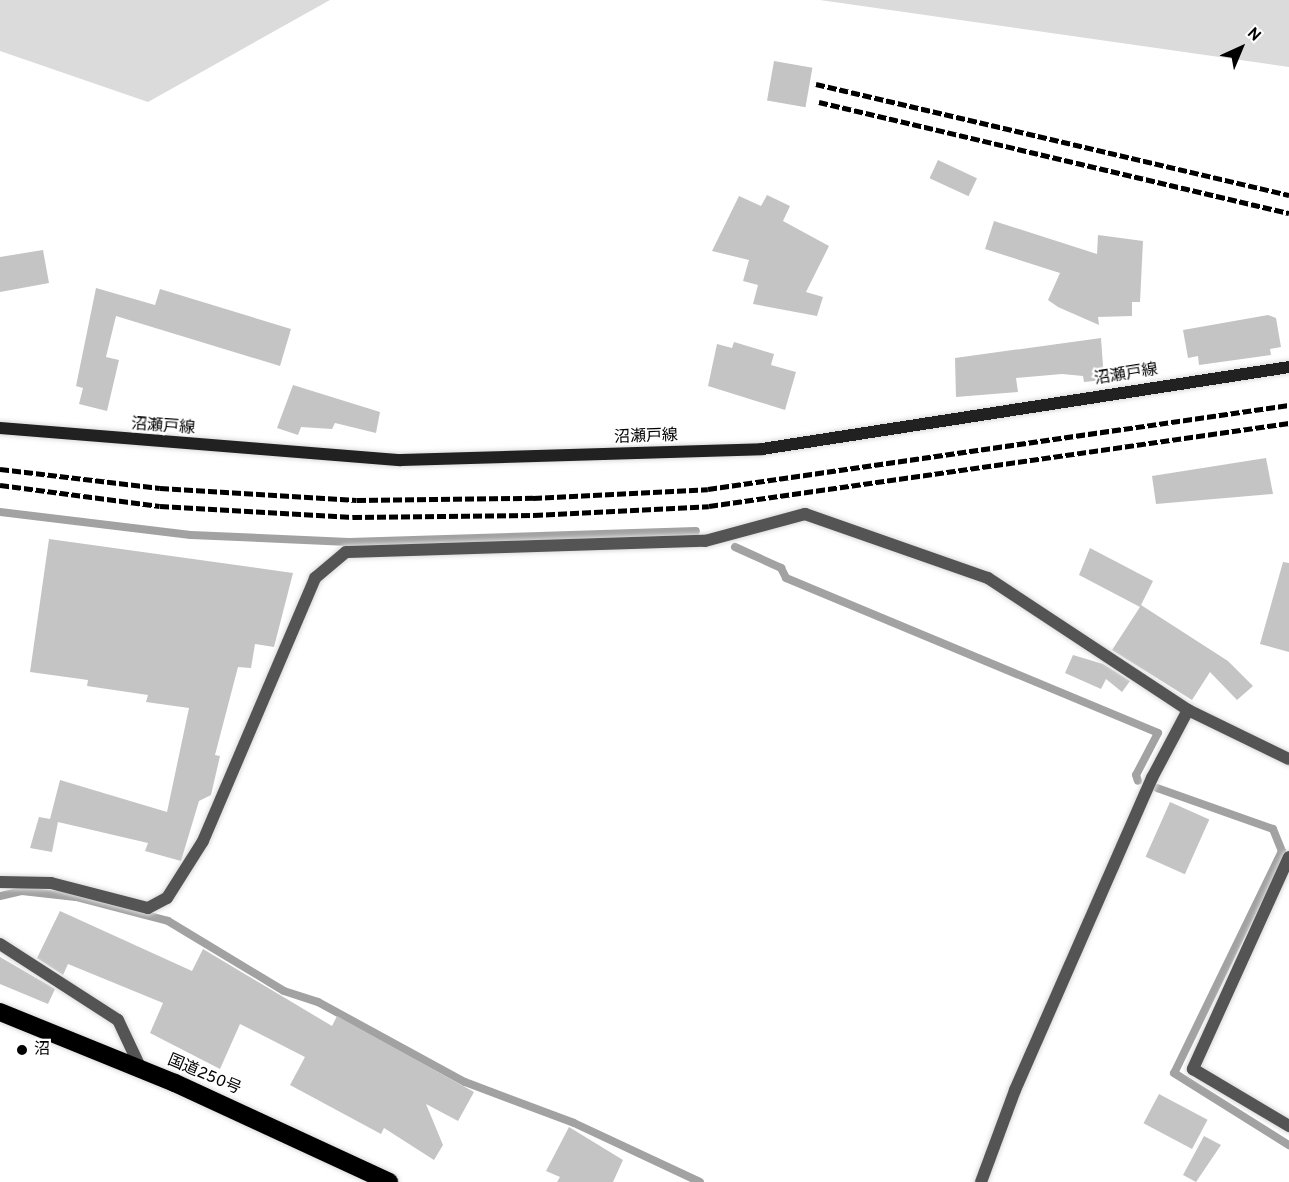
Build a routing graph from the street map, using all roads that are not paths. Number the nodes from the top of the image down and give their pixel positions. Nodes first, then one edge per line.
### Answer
1 (1289, 367) edge
2 (0, 428) edge
3 (1188, 710) junction
4 (1289, 759) edge
5 (1289, 857) edge
6 (0, 882) edge
7 (0, 944) edge
8 (0, 1012) edge
9 (141, 1069) junction
10 (1289, 1126) edge
11 (388, 1182) edge
12 (981, 1182) edge

1 - 2 main road, 沼瀬戸線
3 - 4 street
3 - 6 street
3 - 12 street
5 - 10 street
7 - 9 street
8 - 9 highway, 国道250号
9 - 11 highway, 国道250号

